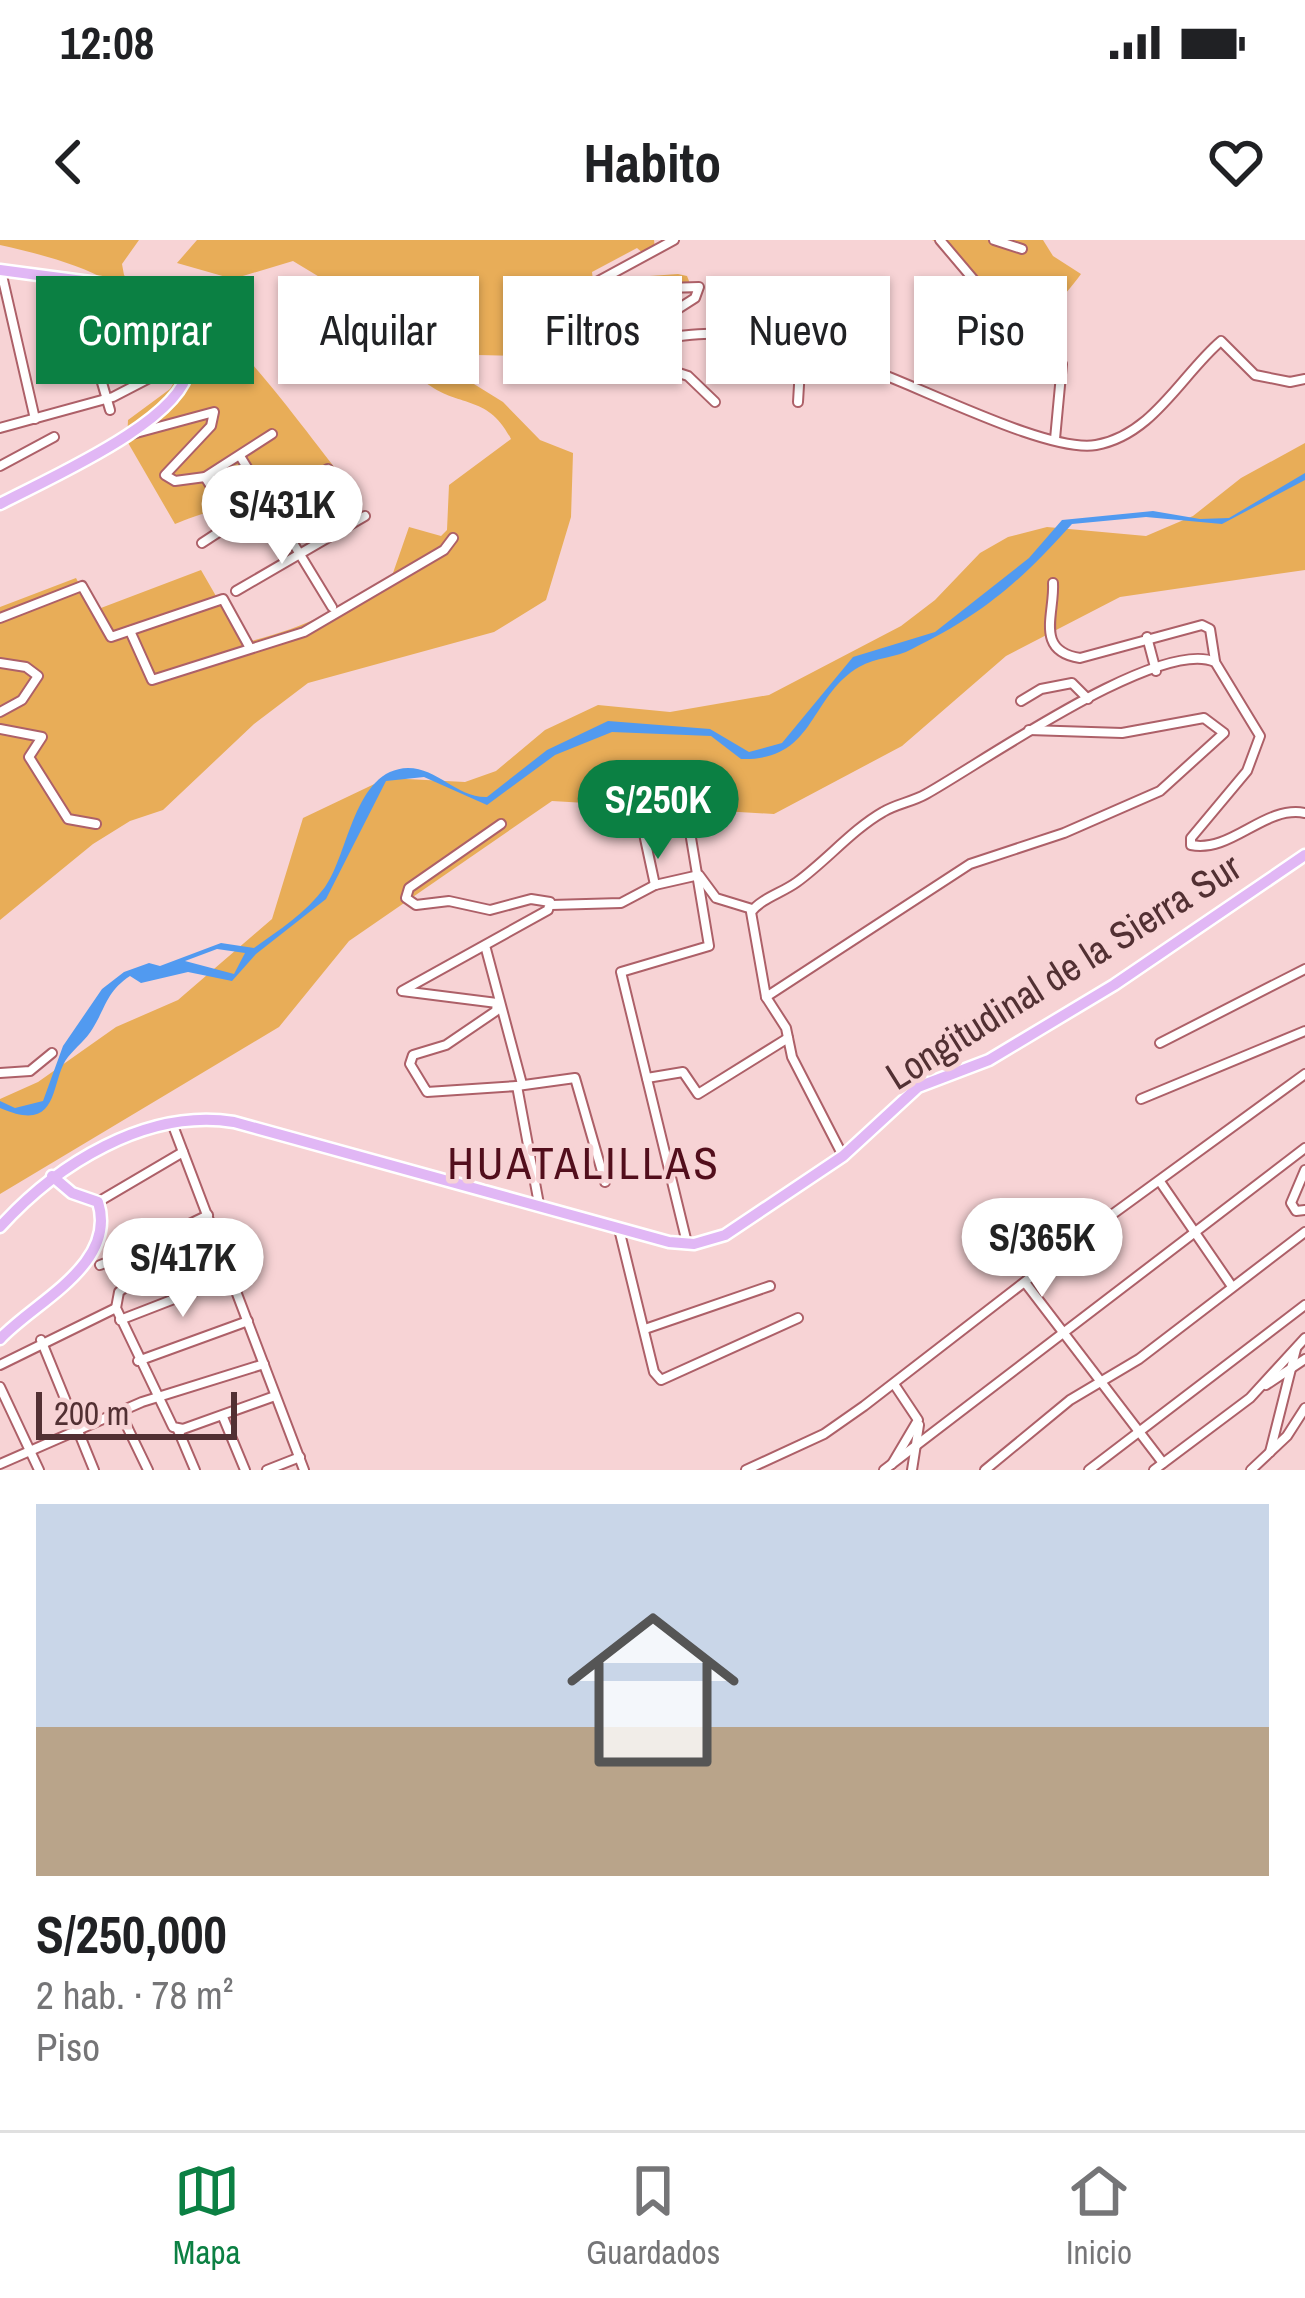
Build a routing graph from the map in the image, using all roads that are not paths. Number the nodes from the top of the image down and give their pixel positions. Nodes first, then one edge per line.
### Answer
1 (674, 240) edge
2 (940, 240) edge
3 (994, 240) edge
4 (1022, 249) dead end
5 (1, 270) edge
6 (44, 276) edge
7 (605, 276) edge
8 (682, 288) edge
9 (682, 306) edge
10 (682, 374) edge
11 (890, 378) edge
12 (1305, 379) edge
13 (99, 384) edge
14 (136, 384) edge
15 (184, 384) edge
16 (799, 384) edge
17 (103, 400) junction
18 (715, 402) dead end
19 (798, 402) dead end
20 (110, 410) dead end
21 (35, 419) junction
22 (0, 428) edge
23 (272, 434) dead end
24 (54, 436) dead end
25 (123, 436) junction
26 (1054, 439) junction
27 (240, 456) junction
28 (0, 466) edge
29 (328, 469) dead end
30 (205, 477) junction
31 (0, 504) edge
32 (269, 504) junction
33 (258, 511) junction
34 (364, 516) dead end
35 (235, 524) junction
36 (453, 538) dead end
37 (202, 543) dead end
38 (299, 554) junction
39 (1053, 583) dead end
40 (236, 591) dead end
41 (332, 607) dead end
42 (0, 618) edge
43 (130, 632) junction
44 (1147, 637) junction
45 (250, 648) junction
46 (1215, 662) junction
47 (0, 663) edge
48 (1156, 671) junction
49 (1088, 698) junction
50 (1021, 700) dead end
51 (0, 712) edge
52 (0, 729) edge
53 (1024, 730) junction
54 (1305, 814) edge
55 (641, 820) dead end
56 (96, 824) dead end
57 (501, 824) dead end
58 (691, 838) dead end
59 (1305, 854) edge
60 (699, 875) junction
61 (656, 885) junction
62 (551, 905) junction
63 (752, 909) junction
64 (486, 949) junction
65 (1305, 969) edge
66 (766, 997) junction
67 (1305, 1031) edge
68 (788, 1038) junction
69 (1160, 1043) dead end
70 (52, 1053) dead end
71 (0, 1073) edge
72 (1305, 1073) edge
73 (646, 1078) junction
74 (520, 1085) junction
75 (1141, 1100) dead end
76 (171, 1122) junction
77 (1305, 1148) edge
78 (183, 1152) junction
79 (843, 1156) junction
80 (1305, 1170) edge
81 (52, 1176) junction
82 (605, 1182) dead end
83 (1162, 1183) junction
84 (98, 1202) junction
85 (539, 1204) junction
86 (1305, 1210) edge
87 (208, 1216) junction
88 (0, 1227) edge
89 (619, 1227) junction
90 (1305, 1232) edge
91 (1196, 1237) junction
92 (687, 1243) junction
93 (124, 1256) junction
94 (100, 1265) dead end
95 (231, 1277) junction
96 (1027, 1285) junction
97 (1231, 1285) junction
98 (770, 1286) dead end
99 (1305, 1305) edge
100 (116, 1308) junction
101 (798, 1318) dead end
102 (120, 1320) junction
103 (248, 1321) junction
104 (645, 1329) junction
105 (1062, 1336) junction
106 (1305, 1338) edge
107 (0, 1339) edge
108 (41, 1340) junction
109 (1296, 1346) junction
110 (1305, 1359) edge
111 (138, 1360) junction
112 (264, 1364) junction
113 (0, 1365) edge
114 (1292, 1369) junction
115 (1097, 1383) junction
116 (894, 1384) junction
117 (0, 1388) edge
118 (1258, 1390) junction
119 (275, 1396) junction
120 (156, 1400) junction
121 (1305, 1408) edge
122 (120, 1412) junction
123 (223, 1417) junction
124 (918, 1420) junction
125 (178, 1430) junction
126 (77, 1432) junction
127 (1137, 1433) junction
128 (917, 1446) junction
129 (30, 1451) junction
130 (1270, 1452) junction
131 (300, 1456) junction
132 (0, 1464) edge
133 (1158, 1467) edge
134 (888, 1468) edge
135 (39, 1470) edge
136 (94, 1470) edge
137 (148, 1470) edge
138 (195, 1470) edge
139 (245, 1470) edge
140 (267, 1470) edge
141 (304, 1470) edge
142 (746, 1470) edge
143 (912, 1470) edge
144 (985, 1470) edge
145 (1089, 1470) edge
146 (1251, 1470) edge

1 - 7 street
2 - 26 street
3 - 4 street
5 - 6 main road
5 - 21 street
8 - 9 street
10 - 18 street
11 - 26 street
12 - 26 street
13 - 17 street
14 - 17 street
15 - 25 main road
16 - 19 street
17 - 20 street
17 - 21 street
21 - 22 street
23 - 27 street
24 - 28 street
25 - 30 street
25 - 31 main road
27 - 30 street
27 - 32 street
29 - 32 street
30 - 33 street
30 - 35 street
32 - 33 street
32 - 38 street
33 - 35 street
34 - 38 street
35 - 37 street
36 - 45 street
38 - 40 street
38 - 41 street
39 - 44 street
42 - 43 street
43 - 45 street
43 - 45 street
44 - 46 street
44 - 48 street
46 - 48 street
46 - 54 street
47 - 51 street
48 - 49 street
49 - 50 street
49 - 53 street
52 - 56 street
53 - 63 street
53 - 66 street
55 - 61 street
57 - 62 street
58 - 60 street
59 - 79 main road, Longitudinal de la Sierra Sur
60 - 61 street
60 - 63 street
60 - 73 street
61 - 62 street
62 - 64 street
63 - 66 street
64 - 74 street
64 - 74 street
65 - 69 street
66 - 68 street
67 - 75 street
68 - 73 street
68 - 79 street
70 - 71 street
72 - 83 street
73 - 92 street
74 - 82 street
74 - 85 street
76 - 78 street
76 - 81 main road
76 - 85 main road
77 - 91 street
78 - 84 street
78 - 87 street
79 - 92 main road, Longitudinal de la Sierra Sur
80 - 86 street
81 - 84 main road
81 - 88 main road
83 - 91 street
83 - 96 street
84 - 107 main road
85 - 89 main road
87 - 93 street
87 - 95 street
89 - 92 main road
89 - 104 street
90 - 97 street
91 - 97 street
91 - 105 street
93 - 94 street
93 - 100 street
95 - 102 street
95 - 103 street
96 - 105 street
96 - 116 street
97 - 115 street
98 - 104 street
99 - 127 street
100 - 102 street
100 - 108 street
101 - 104 street
102 - 111 street
103 - 111 street
103 - 112 street
105 - 115 street
105 - 128 street
106 - 109 street
108 - 113 street
108 - 126 street
109 - 114 street
109 - 118 street
110 - 114 street
111 - 120 street
112 - 119 street
112 - 120 street
114 - 118 street
114 - 130 street
115 - 127 street
115 - 144 street
116 - 124 street
116 - 142 street
117 - 129 street
118 - 133 street
119 - 123 street
119 - 131 street
120 - 122 street
120 - 125 street
121 - 130 street
122 - 126 street
122 - 137 street
123 - 125 street
123 - 139 street
124 - 128 street
124 - 134 street
125 - 138 street
126 - 129 street
126 - 136 street
127 - 133 street
127 - 145 street
128 - 134 street
128 - 143 street
129 - 132 street
129 - 135 street
130 - 146 street
131 - 140 street
131 - 141 street

